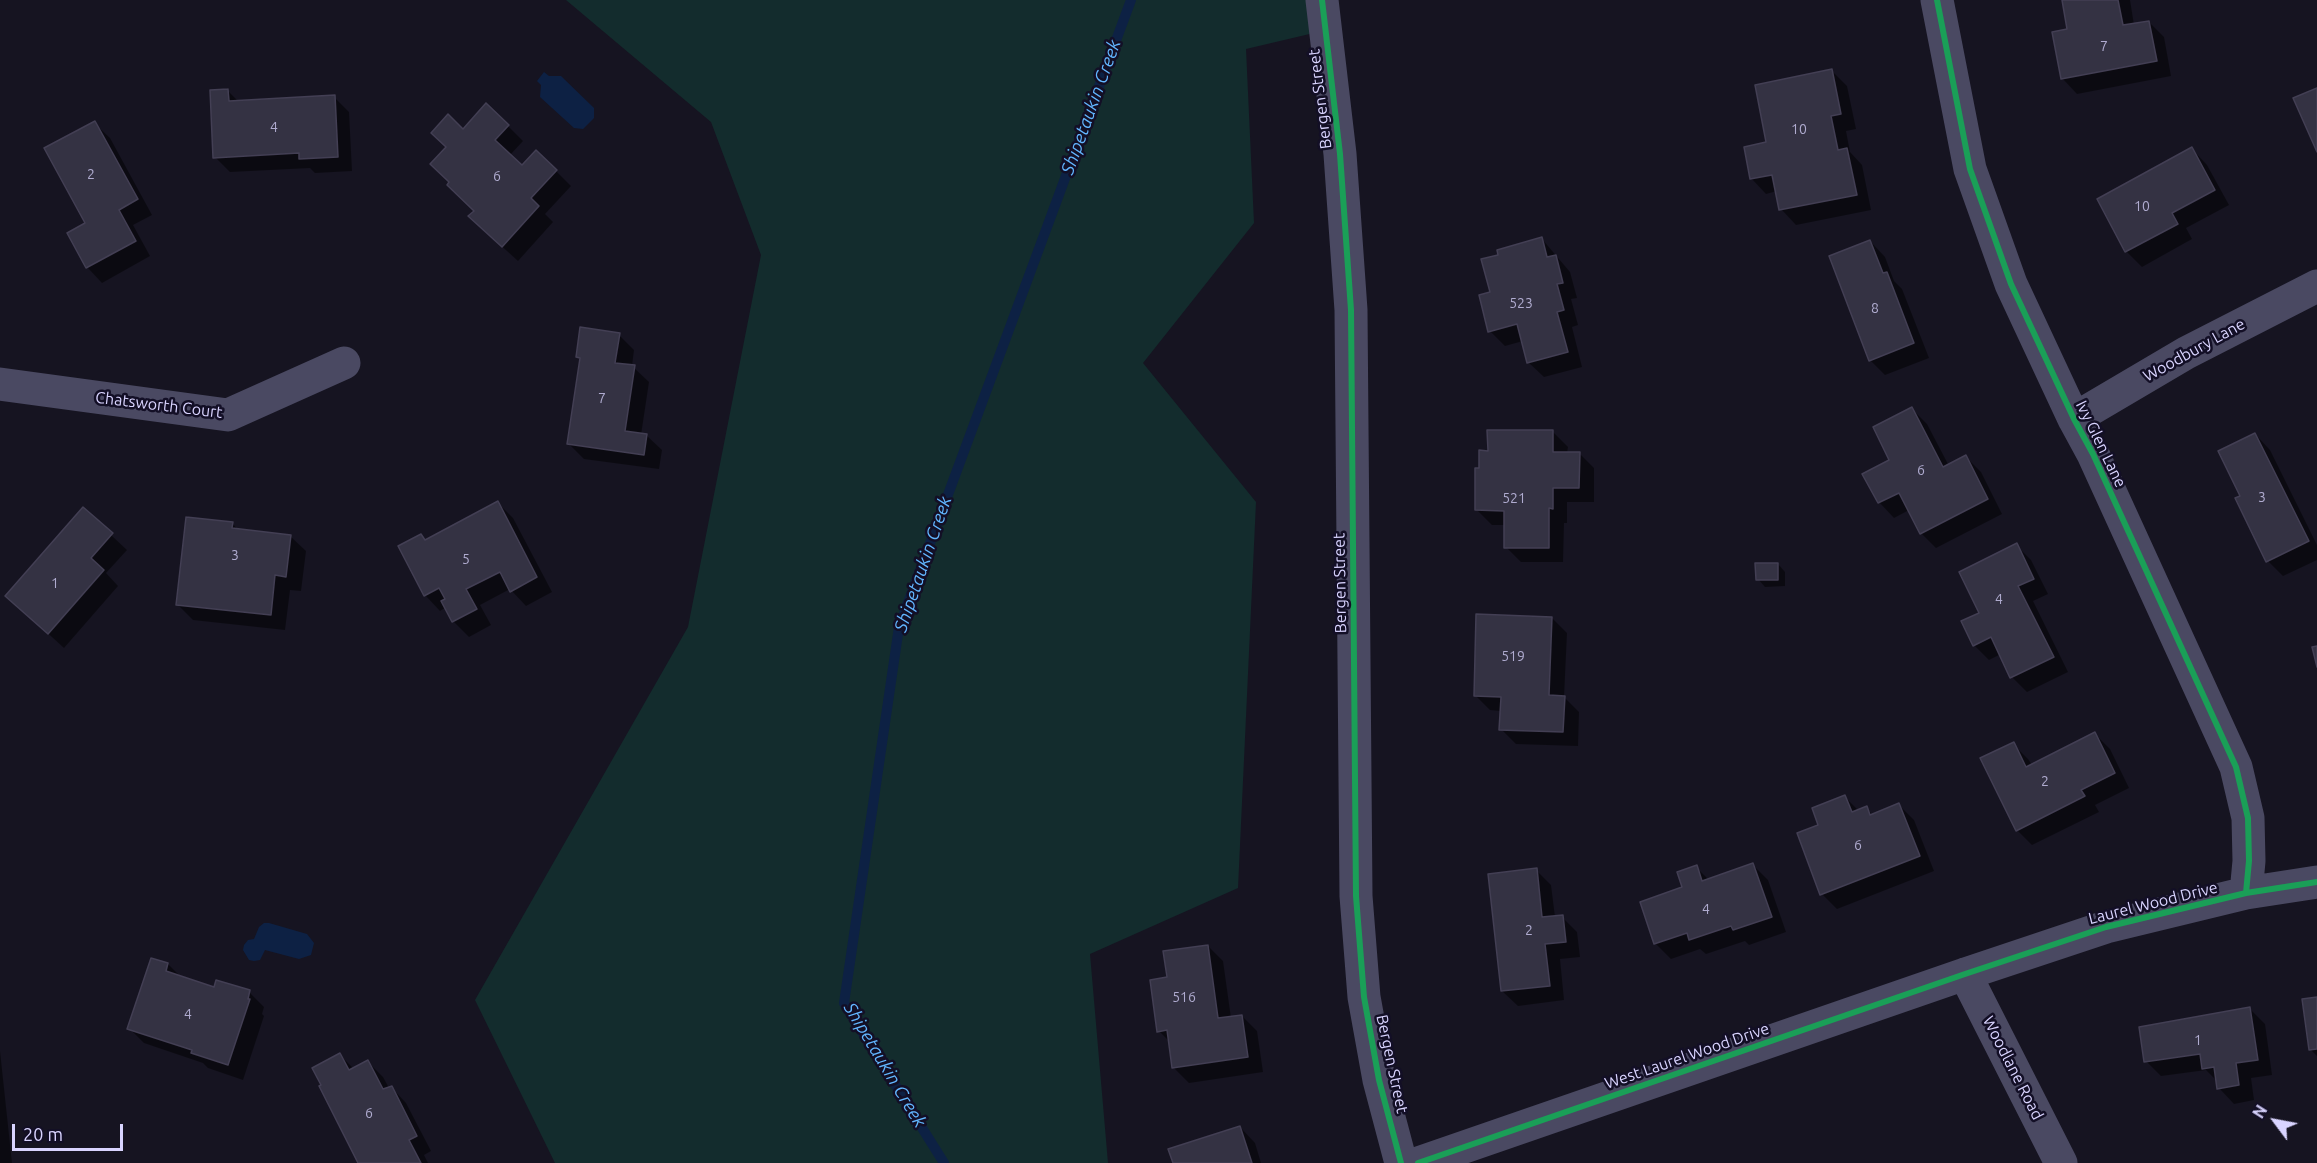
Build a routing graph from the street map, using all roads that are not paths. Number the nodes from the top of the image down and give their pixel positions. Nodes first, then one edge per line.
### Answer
1 (1322, 0) edge
2 (1937, 0) edge
3 (2317, 286) edge
4 (344, 363) dead end
5 (0, 384) edge
6 (2074, 419) junction
7 (2317, 882) edge
8 (2246, 893) junction
9 (1965, 974) junction
10 (1401, 1163) edge
11 (1418, 1163) edge
12 (2061, 1163) edge

1 - 10 street, Bergen Street
2 - 6 street, Ivy Glen Lane
3 - 6 street, Woodbury Lane
4 - 5 street, Chatsworth Court
6 - 8 street, Ivy Glen Lane
7 - 8 street, Laurel Wood Drive
8 - 9 street, Laurel Wood Drive
9 - 11 street, West Laurel Wood Drive
9 - 12 street, Woodlane Road

